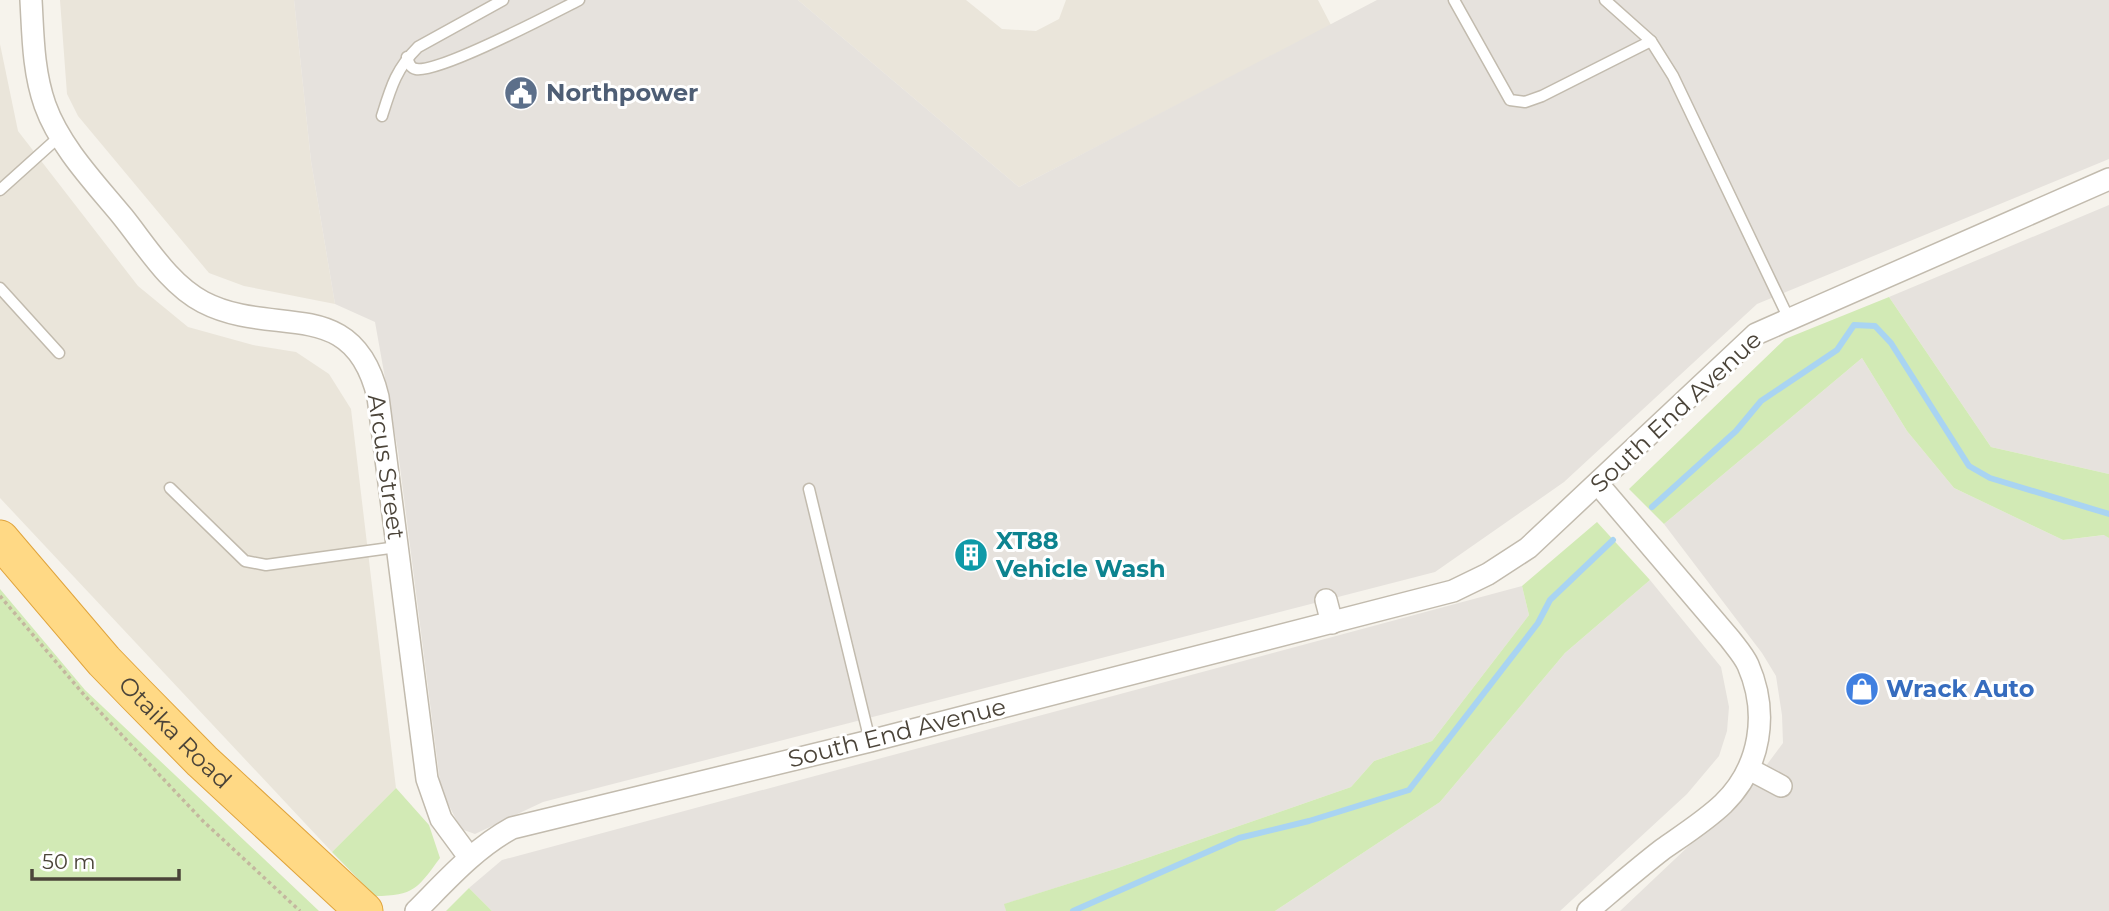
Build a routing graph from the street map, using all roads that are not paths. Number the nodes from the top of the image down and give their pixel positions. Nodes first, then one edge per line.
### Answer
1 (30, 0) edge
2 (503, 0) edge
3 (579, 0) edge
4 (1454, 0) edge
5 (1605, 0) edge
6 (1651, 41) junction
7 (407, 57) junction
8 (382, 116) dead end
9 (60, 136) junction
10 (2109, 179) edge
11 (0, 190) edge
12 (0, 288) edge
13 (1789, 319) junction
14 (59, 353) dead end
15 (1598, 484) junction
16 (170, 488) dead end
17 (809, 489) dead end
18 (0, 539) edge
19 (397, 547) junction
20 (0, 561) edge
21 (1325, 600) dead end
22 (1332, 623) junction
23 (870, 741) junction
24 (1749, 769) junction
25 (1780, 786) dead end
26 (469, 857) junction
27 (339, 911) edge
28 (364, 911) edge
29 (416, 911) edge
30 (1588, 911) edge

1 - 9 street, Arcus Street
2 - 7 lane
3 - 7 lane
4 - 6 lane
5 - 6 lane
6 - 13 lane
7 - 8 lane
9 - 11 lane
9 - 19 street, Arcus Street
10 - 13 street, South End Avenue
12 - 14 lane
13 - 15 street, South End Avenue
15 - 22 street, South End Avenue
15 - 24 street
16 - 19 lane
17 - 23 lane
18 - 28 highway, Otaika Road
19 - 26 street, Arcus Street
20 - 27 highway, Otaika Road
21 - 22 street
22 - 23 street, South End Avenue
23 - 26 street, South End Avenue
24 - 25 street
24 - 30 street
26 - 29 street

